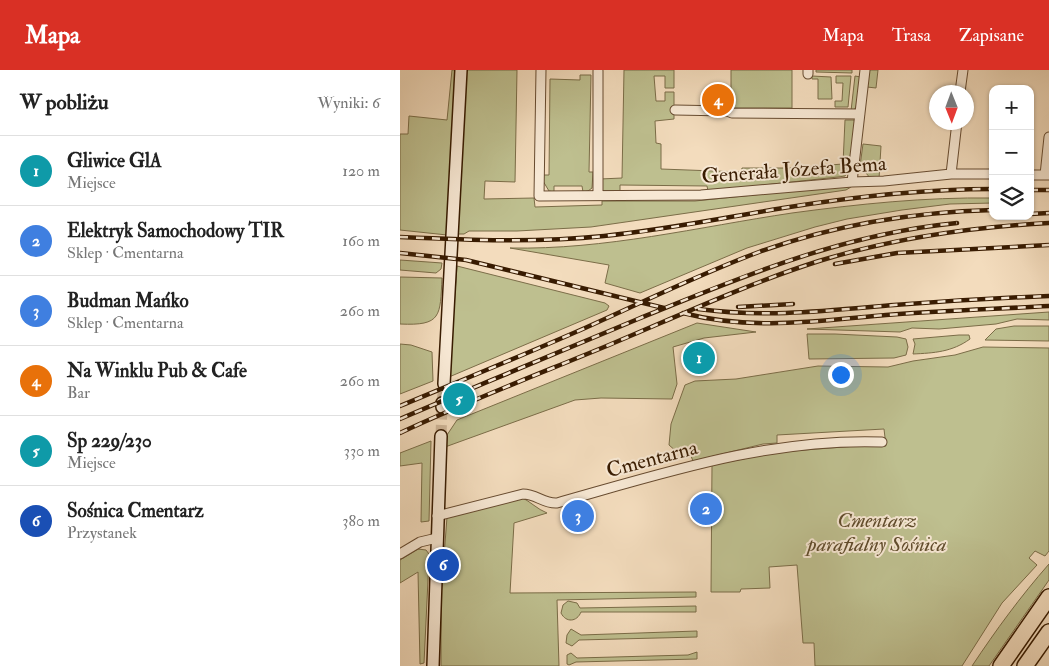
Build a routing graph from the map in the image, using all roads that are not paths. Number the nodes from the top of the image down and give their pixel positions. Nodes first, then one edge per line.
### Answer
1 (461, 70) edge
2 (540, 70) edge
3 (865, 70) edge
4 (963, 70) edge
5 (598, 71) dead end
6 (961, 85) edge
7 (675, 110) dead end
8 (860, 114) junction
9 (956, 130) edge
10 (1049, 137) edge
11 (951, 174) junction
12 (989, 174) edge
13 (1034, 175) edge
14 (1047, 175) edge
15 (852, 182) junction
16 (598, 195) junction
17 (444, 384) tunnel mouth
18 (441, 436) tunnel mouth
19 (882, 442) dead end
20 (437, 516) junction
21 (437, 538) junction
22 (400, 554) edge
23 (1049, 597) edge
24 (1049, 632) edge
25 (433, 666) edge
26 (1001, 666) edge
27 (1024, 666) edge

1 - 17 street
2 - 16 street, Generała Józefa Bema
3 - 8 street
4 - 6 street
5 - 16 street
7 - 8 street
8 - 15 street
9 - 11 street
10 - 14 street
11 - 12 street, Generała Józefa Bema
11 - 15 street, Generała Józefa Bema
13 - 14 street
15 - 16 street, Generała Józefa Bema
18 - 20 street
19 - 20 street, Cmentarna
20 - 21 street
21 - 22 street
21 - 25 street
23 - 26 highway
24 - 27 highway

